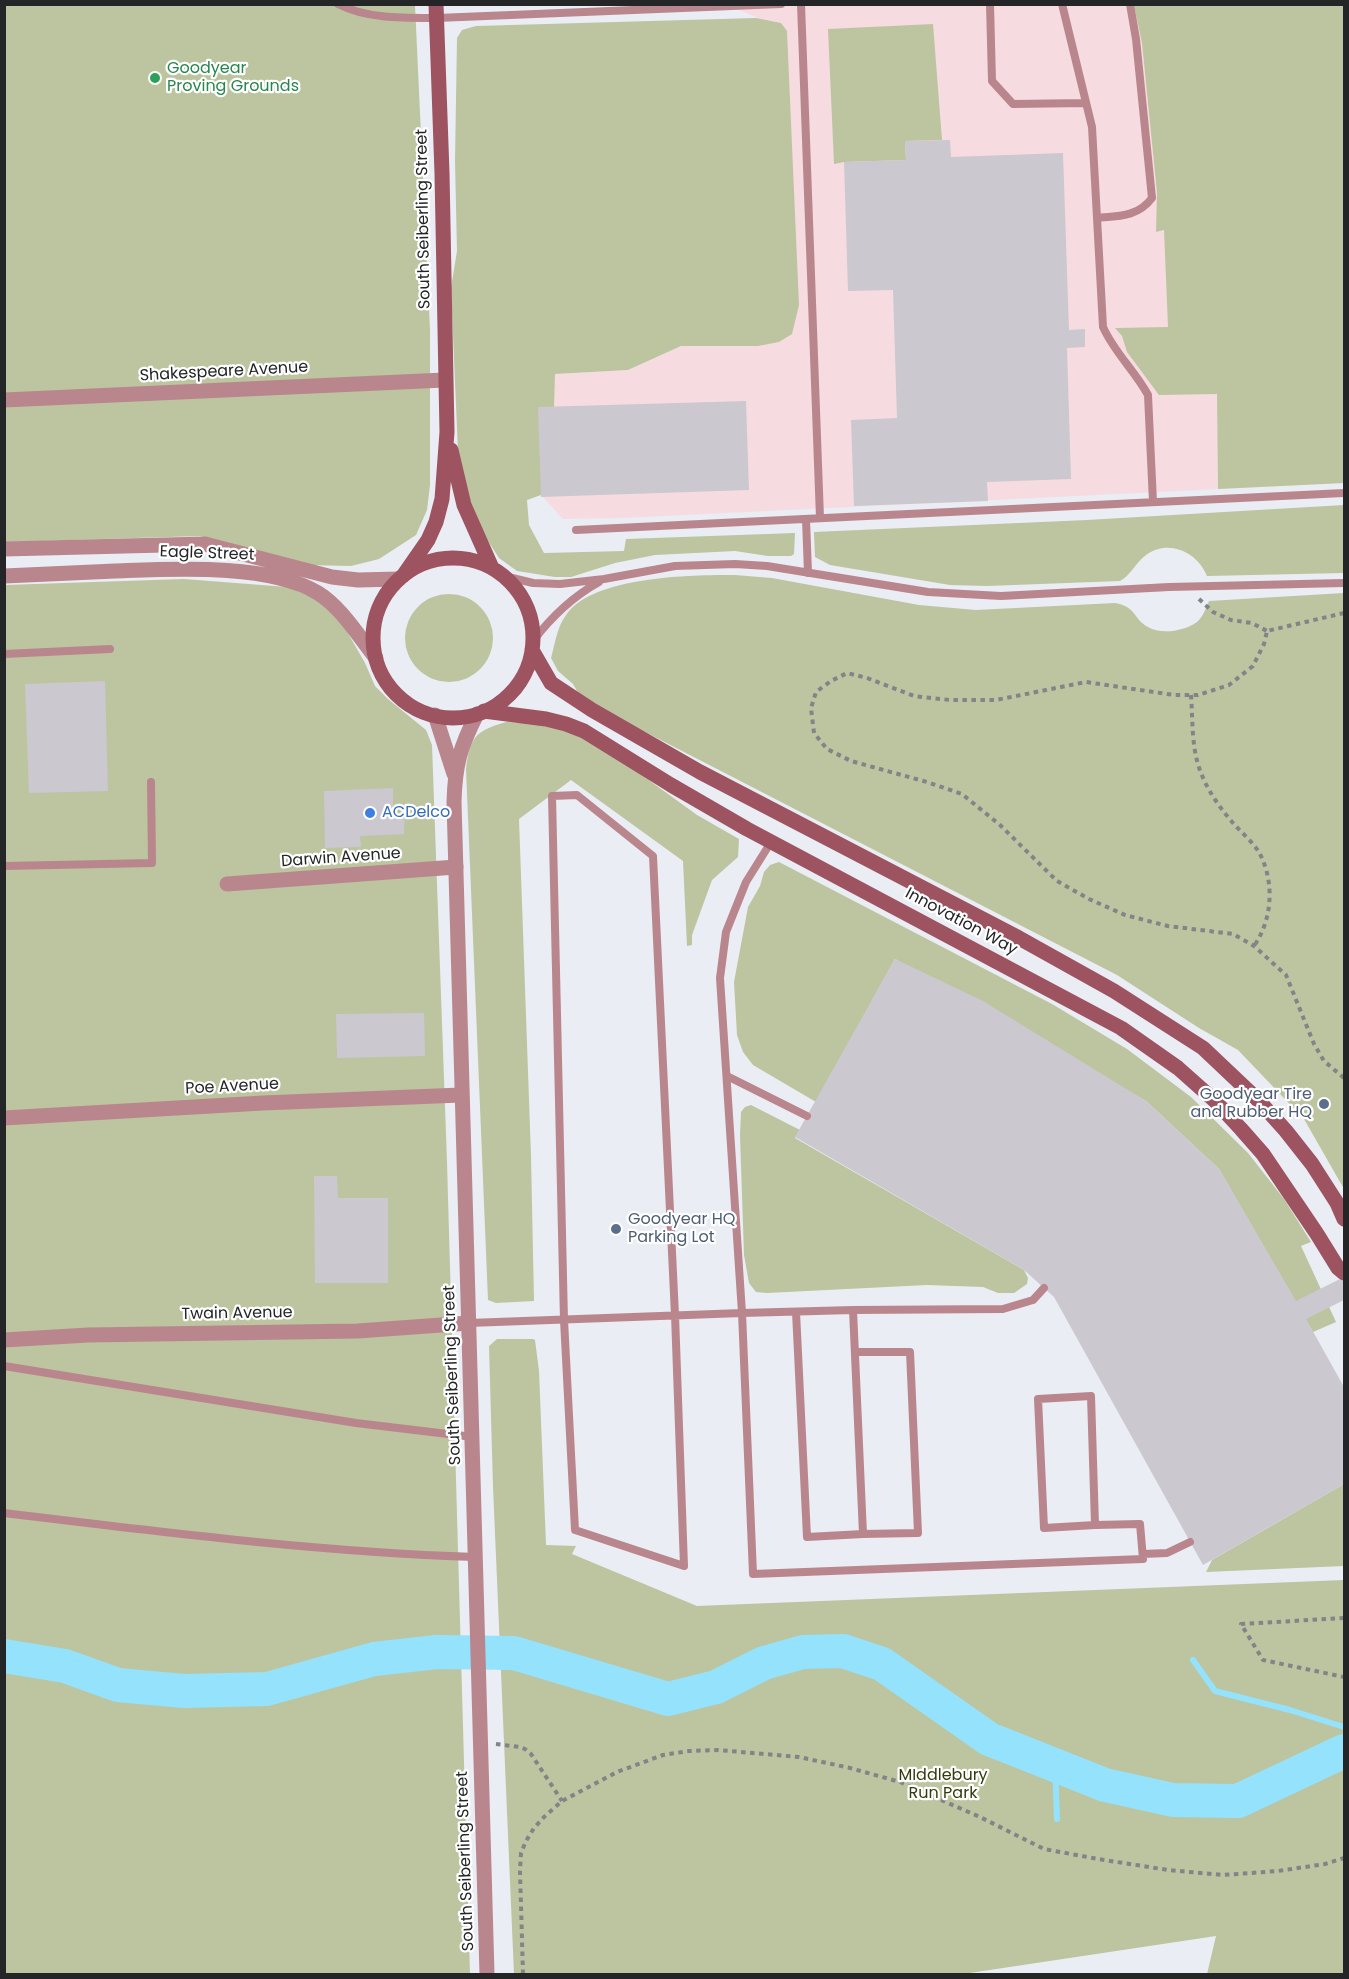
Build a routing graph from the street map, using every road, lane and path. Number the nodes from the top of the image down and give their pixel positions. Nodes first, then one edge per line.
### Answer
1 (338, 4) edge
2 (781, 4) edge
3 (801, 4) edge
4 (990, 4) edge
5 (1062, 4) edge
6 (1130, 4) edge
7 (436, 11) edge
8 (1086, 103) junction
9 (1097, 218) junction
10 (446, 380) junction
11 (4, 400) edge
12 (447, 432) junction
13 (1344, 493) edge
14 (1153, 502) junction
15 (820, 518) junction
16 (806, 519) junction
17 (576, 530) dead end
18 (4, 549) edge
19 (498, 572) junction
20 (808, 573) junction
21 (4, 576) edge
22 (401, 577) junction
23 (604, 579) junction
24 (1344, 583) edge
25 (1187, 587) junction
26 (1344, 613) edge
27 (1268, 631) junction
28 (532, 645) junction
29 (110, 650) dead end
30 (4, 654) edge
31 (376, 658) junction
32 (1191, 695) junction
33 (480, 712) junction
34 (435, 715) junction
35 (454, 774) junction
36 (151, 782) dead end
37 (771, 842) junction
38 (4, 866) edge
39 (456, 867) junction
40 (227, 884) dead end
41 (1254, 946) junction
42 (727, 1076) junction
43 (1344, 1078) edge
44 (461, 1095) junction
45 (807, 1116) dead end
46 (4, 1118) edge
47 (1344, 1218) edge
48 (1344, 1273) edge
49 (1044, 1288) dead end
50 (853, 1310) junction
51 (796, 1312) junction
52 (742, 1313) junction
53 (675, 1316) junction
54 (564, 1320) junction
55 (470, 1323) junction
56 (4, 1340) edge
57 (855, 1353) junction
58 (4, 1366) edge
59 (472, 1437) junction
60 (4, 1513) edge
61 (1095, 1525) junction
62 (863, 1534) junction
63 (1190, 1542) dead end
64 (1143, 1554) junction
65 (476, 1557) junction
66 (1344, 1618) edge
67 (1344, 1677) edge
68 (481, 1742) junction
69 (562, 1801) junction
70 (1344, 1858) edge
71 (487, 1974) edge
72 (523, 1974) edge

1 - 7 lane
2 - 7 lane
3 - 15 lane
4 - 8 lane
5 - 8 lane
6 - 9 lane
7 - 10 main road, South Seiberling Street
8 - 9 lane
9 - 14 lane
10 - 11 street, Shakespeare Avenue
10 - 12 main road, South Seiberling Street
12 - 19 main road, South Seiberling Street
12 - 22 main road, South Seiberling Street
13 - 14 lane
14 - 15 lane
15 - 16 lane
16 - 17 lane
16 - 20 lane
18 - 22 street, Eagle Street
19 - 22 main road
19 - 23 lane
19 - 28 main road
20 - 23 lane
20 - 25 lane
21 - 31 street, Eagle Street
22 - 31 main road
23 - 28 lane
24 - 25 lane
25 - 27 path
26 - 27 path
27 - 32 path
28 - 33 main road
28 - 47 main road, Innovation Way
29 - 30 lane
31 - 34 main road
32 - 41 path
32 - 41 path
33 - 34 main road
33 - 35 street, South Seiberling Street
33 - 37 main road, Innovation Way
34 - 35 street, South Seiberling Street
35 - 39 street, South Seiberling Street
36 - 38 lane
37 - 42 lane
37 - 48 main road, Innovation Way
39 - 40 street, Darwin Avenue
39 - 44 street, South Seiberling Street
41 - 43 path
42 - 45 lane
42 - 52 lane
44 - 46 street, Poe Avenue
44 - 55 street, South Seiberling Street
49 - 50 lane
50 - 51 lane
50 - 57 lane
51 - 52 lane
51 - 62 lane
52 - 53 lane
52 - 64 lane
53 - 54 lane
53 - 54 lane
53 - 54 lane
54 - 55 lane
55 - 56 street, Twain Avenue
55 - 59 street, South Seiberling Street
57 - 62 lane
57 - 62 lane
58 - 59 lane
59 - 65 street, South Seiberling Street
60 - 65 lane
61 - 61 lane
61 - 64 lane
63 - 64 lane
65 - 68 street, South Seiberling Street
66 - 67 path
68 - 69 path
68 - 71 street, South Seiberling Street
69 - 70 path
69 - 72 path

